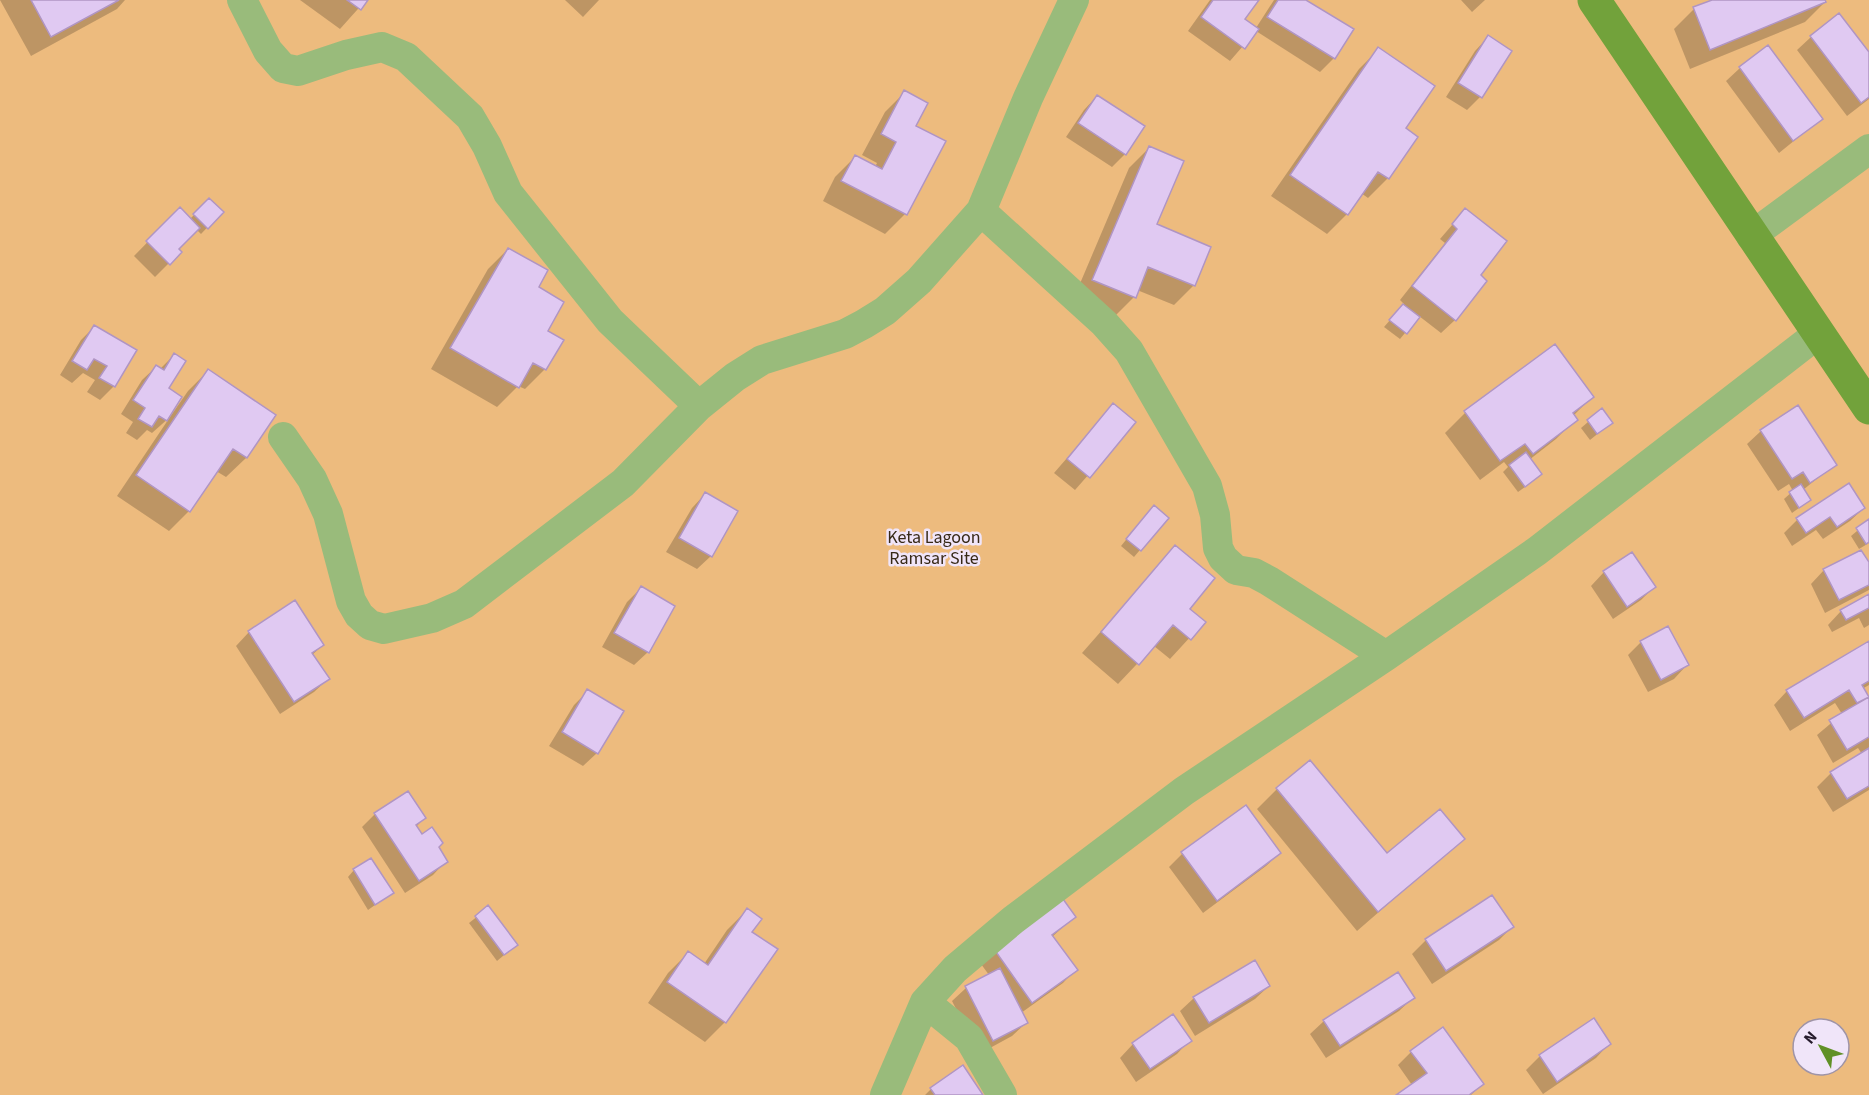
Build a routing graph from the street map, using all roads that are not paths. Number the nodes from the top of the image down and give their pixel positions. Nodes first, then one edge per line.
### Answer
1 (242, 0) edge
2 (1074, 0) edge
3 (1594, 0) edge
4 (1869, 149) edge
5 (981, 211) junction
6 (1751, 236) junction
7 (1819, 333) junction
8 (699, 406) junction
9 (1869, 408) edge
10 (283, 437) dead end
11 (1386, 656) junction
12 (925, 1002) junction
13 (885, 1095) edge
14 (1002, 1095) edge

1 - 8 street
2 - 5 street
3 - 6 main road
4 - 6 street
5 - 8 street
5 - 11 street
6 - 7 main road
7 - 9 main road
7 - 11 street
8 - 10 street
11 - 12 street
12 - 13 street
12 - 14 street

